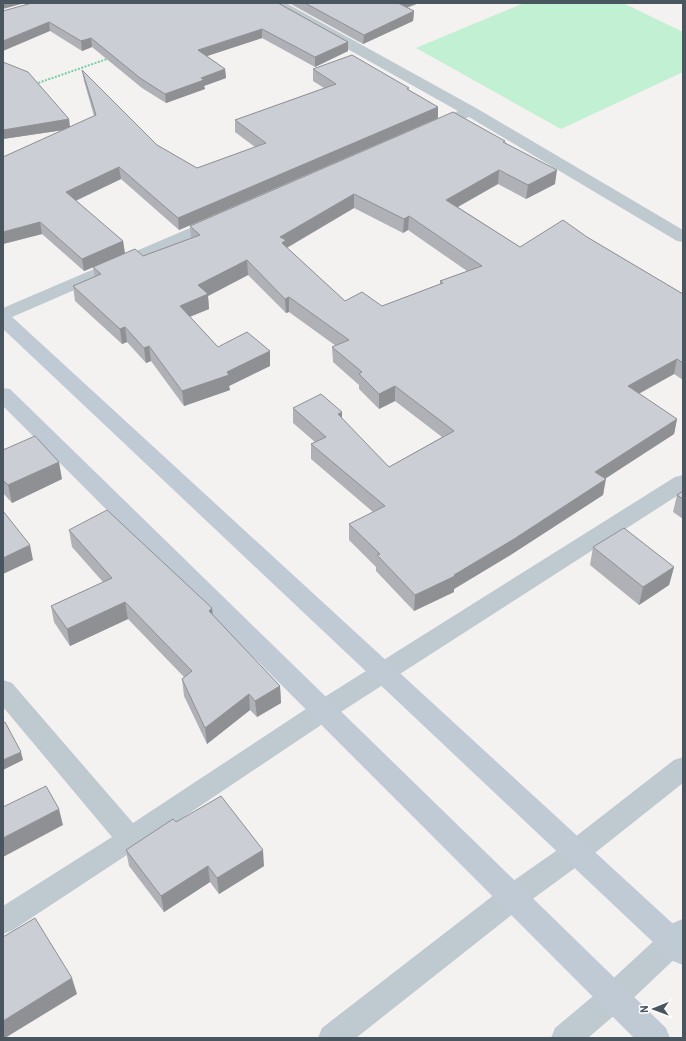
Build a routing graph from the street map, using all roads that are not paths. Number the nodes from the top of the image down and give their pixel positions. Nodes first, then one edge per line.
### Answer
1 (276, 3) edge
2 (470, 111) junction
3 (419, 133) edge
4 (236, 213) edge
5 (683, 236) edge
6 (3, 315) edge
7 (3, 319) edge
8 (3, 394) edge
9 (683, 482) edge
10 (384, 673) junction
11 (3, 690) edge
12 (324, 710) junction
13 (683, 768) edge
14 (130, 839) junction
15 (576, 852) junction
16 (513, 897) junction
17 (3, 921) edge
18 (679, 942) edge
19 (614, 997) junction
20 (333, 1038) edge
21 (566, 1038) edge
22 (655, 1038) edge

1 - 2 street
2 - 3 street
2 - 5 street
4 - 6 street
7 - 10 main road
8 - 12 main road
9 - 10 street
10 - 12 street
10 - 15 main road
11 - 14 street
12 - 14 street
12 - 16 main road
13 - 15 street
14 - 17 street
15 - 16 street
15 - 18 main road
16 - 19 main road
16 - 20 street
18 - 19 street
19 - 21 street
19 - 22 main road

